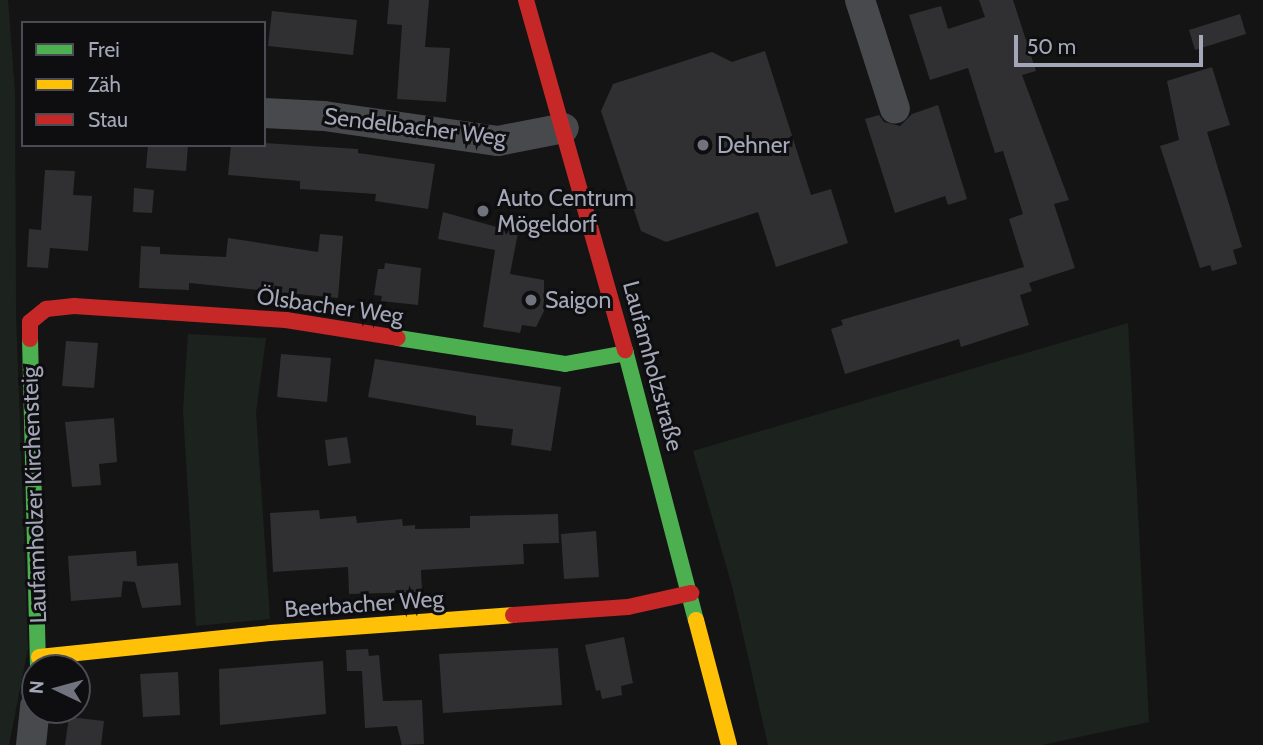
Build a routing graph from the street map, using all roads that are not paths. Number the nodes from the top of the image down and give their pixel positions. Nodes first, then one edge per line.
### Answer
1 (526, 0) edge
2 (860, 0) edge
3 (895, 109) dead end
4 (266, 113) edge
5 (564, 128) junction
6 (30, 322) joint
7 (626, 353) junction
8 (691, 593) junction
9 (38, 654) edge
10 (91, 655) edge
11 (33, 724) edge
12 (31, 745) edge
13 (729, 745) edge

1 - 5 street, Laufamholzstraße
2 - 3 street
4 - 5 street, Sendelbacher Weg
5 - 7 street, Laufamholzstraße
6 - 7 street, Ölsbacher Weg
6 - 9 street, Laufamholzer Kirchensteig
7 - 8 street, Laufamholzstraße
8 - 10 street, Beerbacher Weg
8 - 13 street, Laufamholzstraße
11 - 12 street

